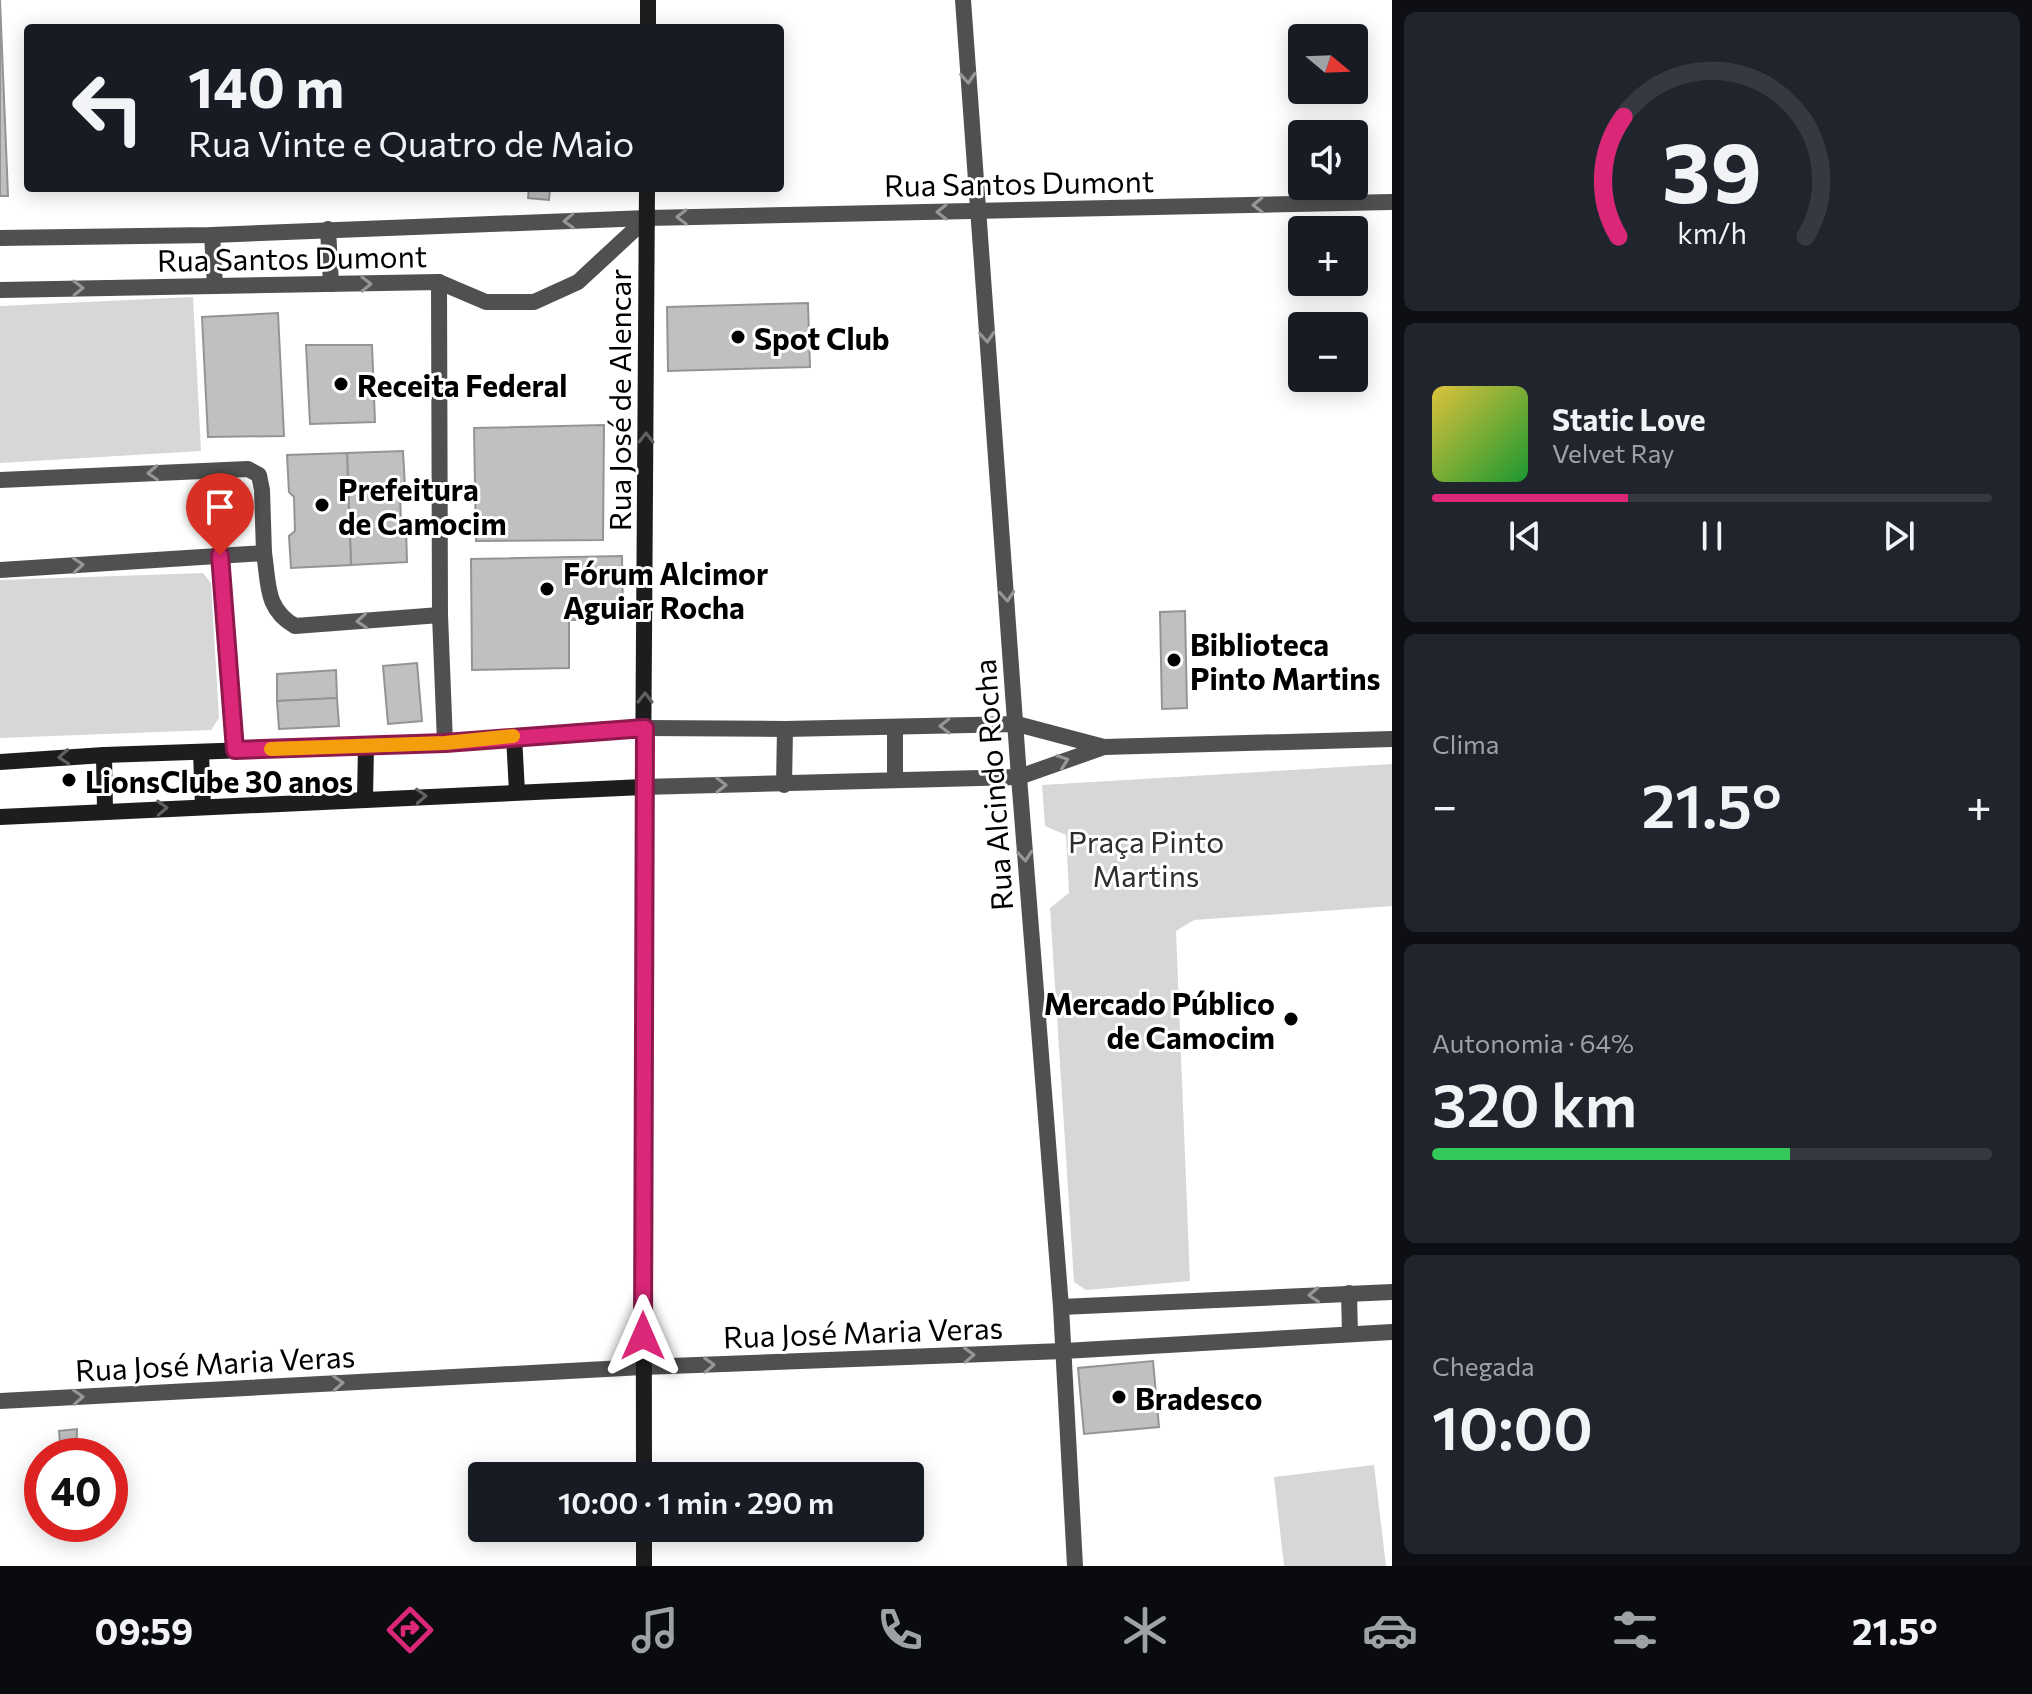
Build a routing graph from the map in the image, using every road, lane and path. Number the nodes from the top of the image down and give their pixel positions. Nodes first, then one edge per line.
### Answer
1 (648, 0) edge
2 (963, 0) edge
3 (648, 24) edge
4 (647, 192) edge
5 (1392, 202) edge
6 (977, 211) junction
7 (647, 218) junction
8 (328, 229) junction
9 (212, 235) junction
10 (0, 238) edge
11 (439, 282) junction
12 (331, 284) junction
13 (215, 286) junction
14 (0, 290) edge
15 (0, 480) edge
16 (264, 553) junction
17 (220, 555) junction
18 (0, 570) edge
19 (440, 615) junction
20 (1017, 724) junction
21 (895, 727) junction
22 (645, 728) junction
23 (785, 729) junction
24 (514, 736) junction
25 (1392, 739) edge
26 (445, 743) junction
27 (366, 745) junction
28 (1104, 747) junction
29 (235, 750) junction
30 (201, 752) junction
31 (104, 755) junction
32 (0, 762) edge
33 (1019, 777) junction
34 (895, 780) junction
35 (784, 785) junction
36 (643, 787) junction
37 (517, 792) junction
38 (365, 799) junction
39 (203, 806) junction
40 (105, 810) junction
41 (0, 817) edge
42 (1392, 1292) edge
43 (1349, 1293) junction
44 (1061, 1307) junction
45 (1392, 1332) edge
46 (1350, 1334) junction
47 (1064, 1351) junction
48 (643, 1367) junction
49 (0, 1401) edge
50 (644, 1462) edge
51 (644, 1542) edge
52 (644, 1566) edge
53 (1075, 1566) edge

1 - 3 street
2 -> 6 street, Rua Alcindo Rocha
4 - 7 street, Rua José de Alencar
5 -> 6 street, Rua Santos Dumont
6 -> 7 street, Rua Santos Dumont
6 -> 20 street, Rua Alcindo Rocha
7 -> 8 street, Rua Santos Dumont
7 - 11 street, Rua Santos Dumont
22 -> 7 street, Rua José de Alencar
8 - 9 street, Rua Santos Dumont
8 - 12 street
9 - 10 street, Rua Santos Dumont
9 - 13 street
12 -> 11 street, Rua Santos Dumont
11 - 19 street
12 - 13 street, Rua Santos Dumont
14 -> 13 street, Rua Santos Dumont
16 -> 15 street
16 - 17 street
19 -> 16 street
18 -> 17 street
17 - 29 street
19 - 26 street
20 -> 21 street
20 - 28 street
20 - 33 street, Rua Alcindo Rocha
21 - 23 street
21 - 34 street
22 - 23 street
22 - 24 street
22 - 36 street, Rua José de Alencar
23 - 35 street
24 - 26 street
24 - 37 street
25 - 28 street
26 - 27 street
27 - 29 street
27 - 38 street
33 -> 28 street
29 - 30 street
30 - 31 street
30 - 39 street
31 -> 32 street
31 - 40 street
33 - 34 street
33 -> 44 street, Rua Alcindo Rocha
34 - 35 street
36 -> 35 street
36 - 37 street
36 - 48 street, Rua José de Alencar
38 -> 37 street
38 - 39 street
40 -> 39 street
40 - 41 street
42 - 43 street
43 -> 44 street
43 - 46 street
44 - 47 street, Rua Alcindo Rocha
45 - 46 street, Rua José Maria Veras
46 - 47 street, Rua José Maria Veras
48 -> 47 street, Rua José Maria Veras
47 - 53 street, Rua Alcindo Rocha
49 -> 48 street, Rua José Maria Veras
48 - 50 street, Rua José de Alencar
51 - 52 street

